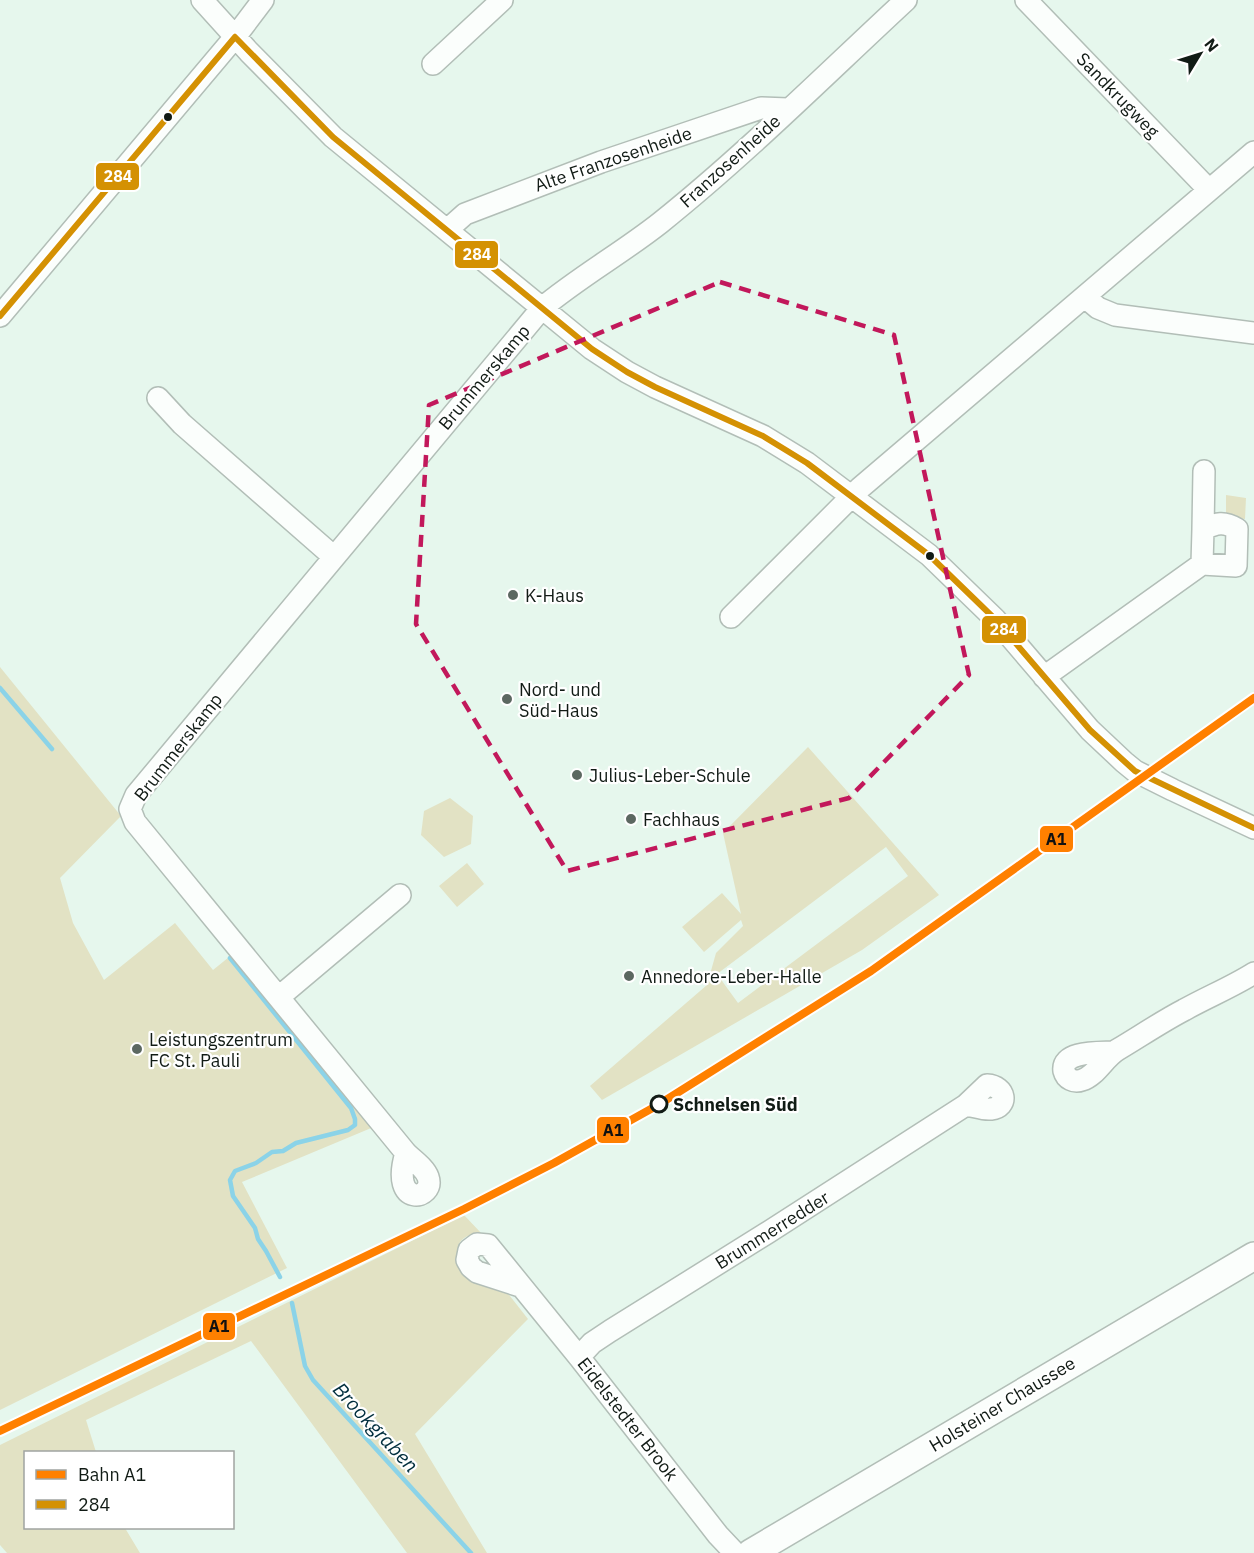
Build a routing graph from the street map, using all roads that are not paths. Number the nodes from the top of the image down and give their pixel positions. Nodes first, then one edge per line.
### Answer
1 (202, 0) edge
2 (263, 0) edge
3 (502, 0) edge
4 (906, 0) edge
5 (1026, 0) edge
6 (235, 37) junction
7 (433, 64) dead end
8 (788, 109) junction
9 (1254, 152) edge
10 (1209, 190) junction
11 (447, 230) junction
12 (1085, 297) junction
13 (542, 308) junction
14 (0, 316) edge
15 (1254, 333) edge
16 (158, 398) dead end
17 (1204, 471) dead end
18 (852, 496) junction
19 (1203, 530) junction
20 (334, 557) junction
21 (1202, 564) junction
22 (731, 617) dead end
23 (1044, 677) junction
24 (1254, 828) edge
25 (400, 896) dead end
26 (1254, 973) edge
27 (279, 997) junction
28 (1114, 1052) dead end
29 (966, 1105) dead end
30 (406, 1153) dead end
31 (1254, 1256) edge
32 (520, 1286) dead end
33 (579, 1357) junction
34 (735, 1553) edge
35 (751, 1553) edge

1 - 6 street
2 - 6 street
3 - 7 street
4 - 8 street, Franzosenheide
5 - 10 street, Sandkrugweg
6 - 11 street
6 - 14 street
8 - 11 street, Alte Franzosenheide
8 - 13 street, Franzosenheide
9 - 10 street
10 - 12 street
11 - 13 street
12 - 15 street
12 - 18 street
13 - 18 street
13 - 20 street, Brummerskamp
16 - 20 street
17 - 19 street
18 - 22 street
18 - 23 street
19 - 21 street
19 - 21 street
20 - 27 street, Brummerskamp
21 - 23 street
23 - 24 street
25 - 27 street
26 - 28 street
27 - 30 street, Brummerskamp
29 - 33 street, Brummerredder
31 - 35 main road, Holsteiner Chaussee
32 - 33 street, Eidelstedter Brook
33 - 34 street, Eidelstedter Brook

